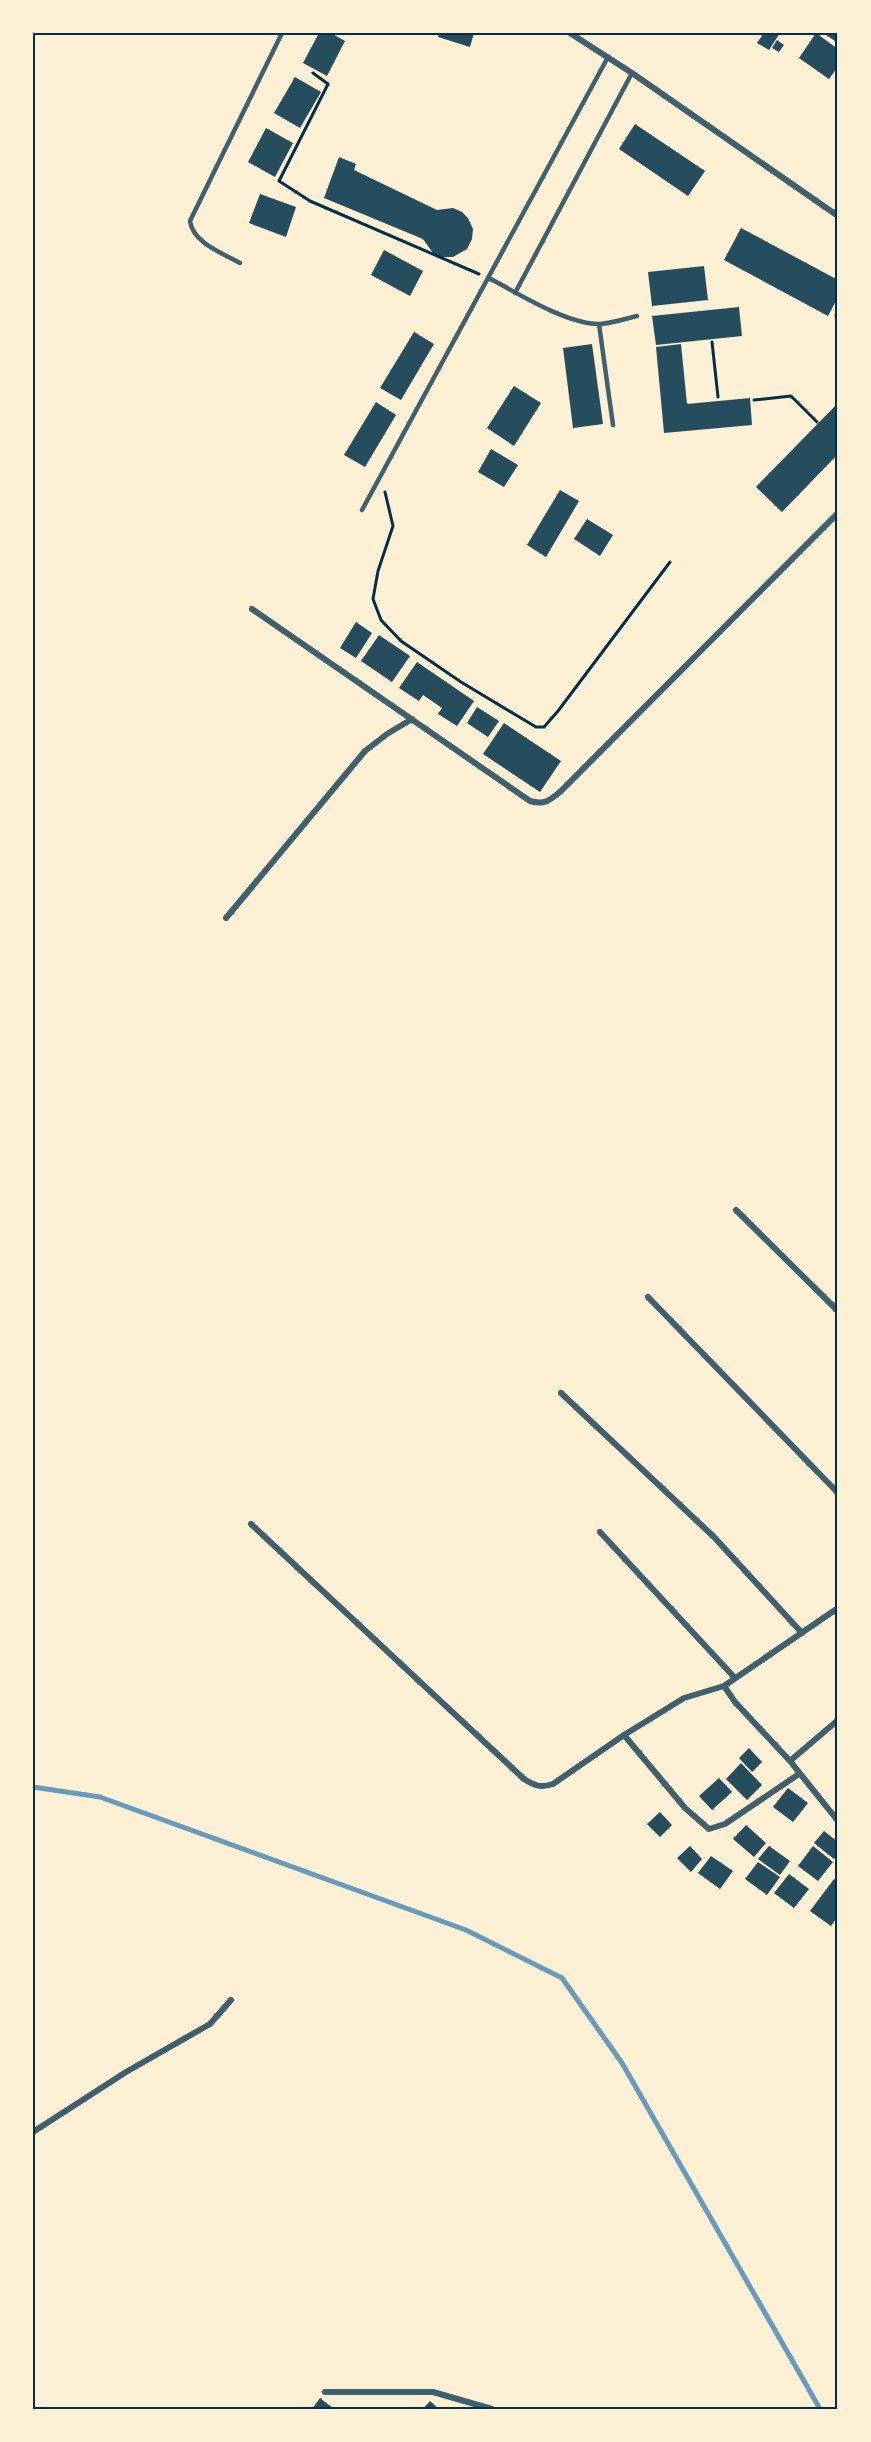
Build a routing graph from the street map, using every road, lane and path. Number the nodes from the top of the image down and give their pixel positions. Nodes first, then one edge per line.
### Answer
1 (282, 33) edge
2 (570, 33) edge
3 (608, 57) junction
4 (313, 73) dead end
5 (632, 73) junction
6 (838, 216) edge
7 (240, 263) dead end
8 (489, 278) junction
9 (515, 293) junction
10 (637, 316) dead end
11 (838, 317) edge
12 (599, 324) junction
13 (838, 334) edge
14 (712, 342) dead end
15 (718, 397) dead end
16 (754, 400) dead end
17 (817, 422) dead end
18 (613, 425) dead end
19 (381, 478) junction
20 (362, 510) dead end
21 (838, 513) edge
22 (670, 562) dead end
23 (252, 609) dead end
24 (412, 719) junction
25 (226, 918) dead end
26 (736, 1210) dead end
27 (648, 1297) dead end
28 (838, 1311) edge
29 (561, 1394) dead end
30 (838, 1493) edge
31 (251, 1524) dead end
32 (600, 1532) dead end
33 (838, 1608) edge
34 (802, 1633) junction
35 (735, 1678) junction
36 (724, 1686) junction
37 (838, 1720) edge
38 (624, 1735) junction
39 (790, 1761) junction
40 (799, 1774) junction
41 (838, 1821) edge
42 (231, 2000) dead end
43 (33, 2132) edge
44 (325, 2392) dead end
45 (492, 2409) edge

1 - 7 lane
2 - 3 street
3 - 5 street
3 - 8 lane
4 - 8 path
5 - 6 street
5 - 9 lane
8 - 9 lane
8 - 19 lane
9 - 12 lane
10 - 12 lane
11 - 13 path
12 - 18 lane
14 - 15 path
16 - 17 path
19 - 20 lane
19 - 22 path
21 - 24 street
23 - 24 street
24 - 25 street
26 - 28 street
27 - 30 street
29 - 34 street
31 - 38 street
32 - 35 street
33 - 34 street
34 - 35 street
35 - 36 street
36 - 38 street
36 - 39 street
37 - 39 street
38 - 40 street
39 - 40 street
40 - 41 street
42 - 43 street
44 - 45 street

